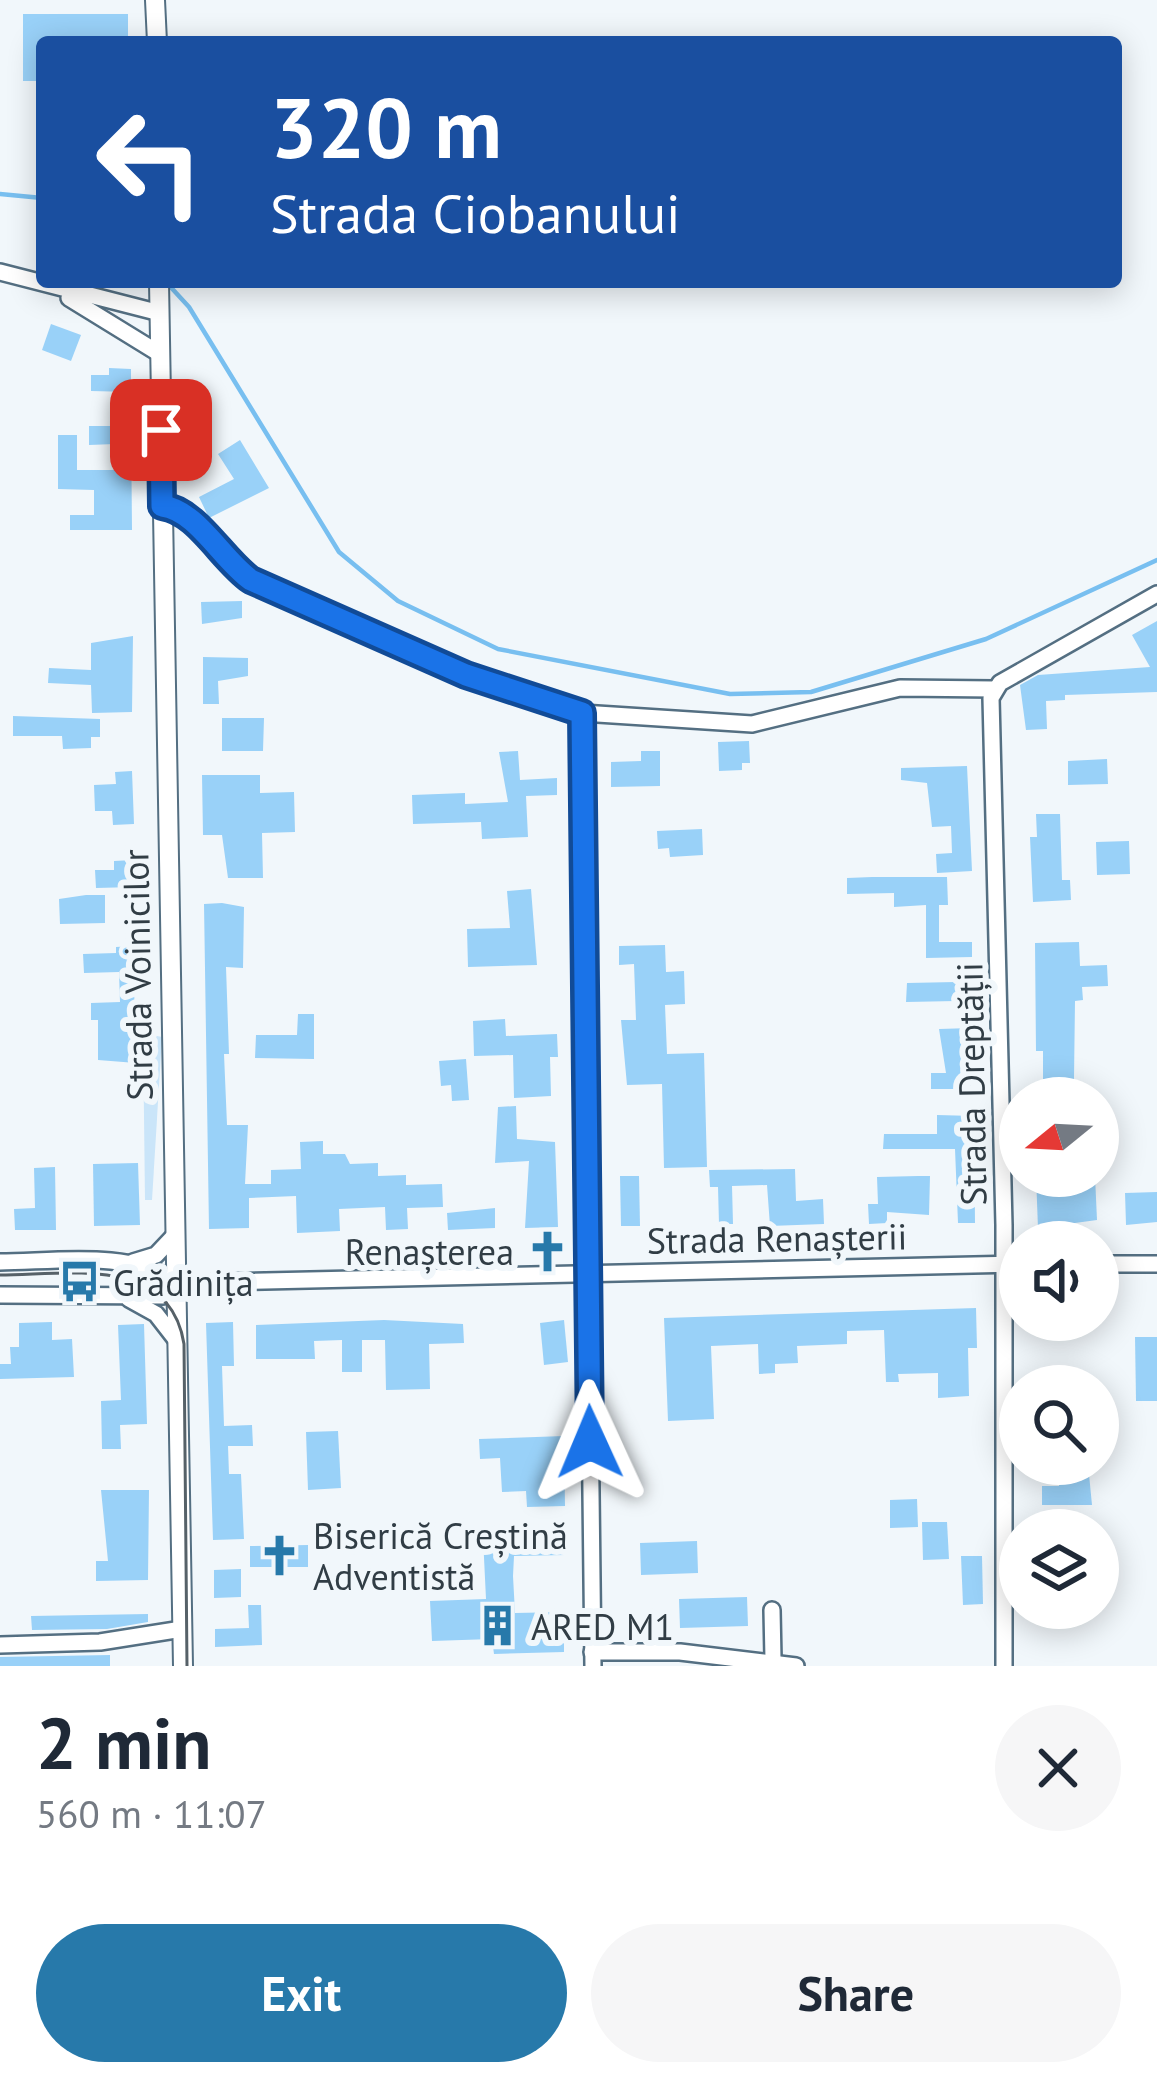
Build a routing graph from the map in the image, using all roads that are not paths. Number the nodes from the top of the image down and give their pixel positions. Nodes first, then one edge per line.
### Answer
1 (155, 0) edge
2 (157, 36) edge
3 (0, 272) edge
4 (36, 282) edge
5 (50, 288) edge
6 (59, 288) edge
7 (159, 288) edge
8 (160, 309) junction
9 (160, 354) junction
10 (162, 506) junction
11 (1157, 594) edge
12 (994, 689) junction
13 (582, 713) junction
14 (1011, 1221) edge
15 (174, 1236) junction
16 (0, 1262) edge
17 (118, 1264) junction
18 (999, 1264) edge
19 (1119, 1264) edge
20 (1157, 1264) edge
21 (588, 1270) junction
22 (175, 1283) junction
23 (0, 1295) edge
24 (115, 1295) junction
25 (176, 1341) junction
26 (1010, 1341) edge
27 (772, 1610) dead end
28 (182, 1629) junction
29 (0, 1645) edge
30 (773, 1659) junction
31 (593, 1661) edge
32 (183, 1666) edge
33 (578, 1666) edge
34 (796, 1666) edge
35 (1004, 1666) edge

1 - 2 main road
3 - 4 street
5 - 9 street
6 - 8 street
7 - 8 main road, Strada Voinicilor
8 - 9 main road, Strada Voinicilor
9 - 10 main road, Strada Voinicilor
10 - 13 street
10 - 15 main road, Strada Voinicilor
11 - 12 street
12 - 13 street
12 - 14 street, Strada Dreptății
13 - 21 street
15 - 17 street
15 - 22 main road, Strada Voinicilor
16 - 17 street, Strada Renașterii
17 - 22 street, Strada Renașterii
18 - 21 street, Strada Renașterii
19 - 20 street
21 - 22 street, Strada Renașterii
21 - 31 street
22 - 24 street, Strada Renașterii
22 - 25 main road, Strada Voinicilor
23 - 24 street, Strada Renașterii
24 - 25 street
25 - 28 main road, Strada Voinicilor
26 - 35 street, Strada Dreptății
27 - 30 street
28 - 29 street
28 - 32 main road, Strada Voinicilor
30 - 31 street
30 - 34 street
31 - 33 street

